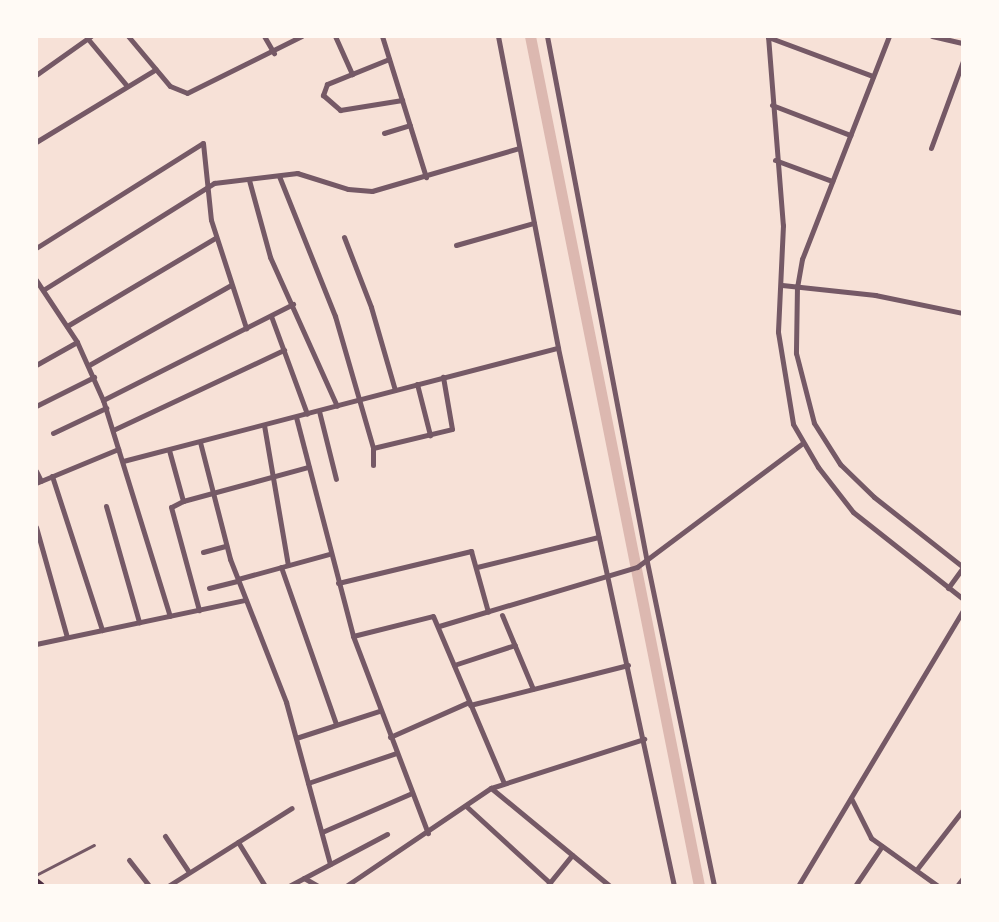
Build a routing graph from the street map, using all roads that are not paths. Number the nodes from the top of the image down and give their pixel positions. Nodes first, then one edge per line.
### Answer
1 (128, 36) edge
2 (264, 36) edge
3 (302, 36) edge
4 (334, 36) edge
5 (382, 36) edge
6 (498, 36) edge
7 (547, 36) edge
8 (889, 36) edge
9 (932, 36) edge
10 (768, 37) edge
11 (90, 38) edge
12 (963, 43) edge
13 (274, 53) junction
14 (389, 59) junction
15 (963, 61) edge
16 (156, 69) junction
17 (352, 74) junction
18 (36, 76) edge
19 (873, 76) junction
20 (127, 86) junction
21 (402, 100) junction
22 (772, 105) junction
23 (410, 125) junction
24 (384, 133) dead end
25 (850, 135) junction
26 (36, 142) edge
27 (519, 148) junction
28 (932, 148) dead end
29 (775, 160) junction
30 (279, 176) junction
31 (426, 177) junction
32 (248, 180) junction
33 (832, 181) junction
34 (210, 186) junction
35 (534, 223) junction
36 (344, 237) dead end
37 (215, 238) junction
38 (456, 245) dead end
39 (36, 248) edge
40 (36, 280) edge
41 (782, 285) junction
42 (231, 286) junction
43 (797, 286) junction
44 (43, 290) junction
45 (293, 304) junction
46 (963, 313) edge
47 (271, 316) junction
48 (67, 326) junction
49 (246, 328) junction
50 (77, 342) junction
51 (558, 348) junction
52 (284, 350) junction
53 (36, 365) edge
54 (89, 366) junction
55 (94, 376) junction
56 (443, 378) junction
57 (417, 384) junction
58 (395, 390) junction
59 (103, 400) junction
60 (360, 400) junction
61 (36, 406) edge
62 (337, 406) junction
63 (106, 408) junction
64 (319, 411) junction
65 (307, 414) junction
66 (296, 417) junction
67 (264, 424) junction
68 (112, 430) junction
69 (53, 433) dead end
70 (430, 436) junction
71 (200, 442) junction
72 (803, 443) junction
73 (373, 448) junction
74 (118, 449) junction
75 (169, 450) junction
76 (123, 462) junction
77 (373, 464) dead end
78 (308, 467) junction
79 (36, 471) edge
80 (52, 476) junction
81 (271, 477) junction
82 (336, 479) dead end
83 (38, 482) edge
84 (213, 493) junction
85 (183, 501) junction
86 (106, 506) dead end
87 (36, 527) edge
88 (598, 537) junction
89 (226, 546) junction
90 (203, 552) dead end
91 (329, 554) junction
92 (647, 562) junction
93 (288, 566) junction
94 (477, 567) junction
95 (963, 567) edge
96 (281, 568) junction
97 (606, 576) junction
98 (238, 580) junction
99 (338, 583) junction
100 (209, 588) dead end
101 (948, 588) junction
102 (963, 599) edge
103 (245, 600) junction
104 (199, 610) junction
105 (963, 610) edge
106 (488, 612) junction
107 (502, 615) dead end
108 (170, 616) junction
109 (139, 622) junction
110 (439, 626) junction
111 (102, 630) junction
112 (353, 636) junction
113 (67, 637) junction
114 (36, 644) edge
115 (515, 645) junction
116 (454, 665) junction
117 (628, 665) junction
118 (533, 689) junction
119 (470, 703) junction
120 (379, 711) junction
121 (336, 724) junction
122 (390, 737) junction
123 (296, 738) junction
124 (644, 738) junction
125 (396, 753) junction
126 (308, 783) junction
127 (504, 783) junction
128 (491, 788) junction
129 (412, 793) junction
130 (852, 798) junction
131 (466, 806) junction
132 (292, 808) dead end
133 (963, 810) edge
134 (322, 832) junction
135 (428, 833) junction
136 (387, 834) dead end
137 (165, 836) dead end
138 (238, 842) junction
139 (94, 845) dead end
140 (882, 846) junction
141 (572, 855) junction
142 (129, 860) dead end
143 (330, 864) junction
144 (917, 869) junction
145 (189, 872) junction
146 (36, 876) edge
147 (304, 878) junction
148 (963, 878) edge
149 (36, 882) edge
150 (549, 884) edge
151 (603, 884) edge
152 (41, 886) edge
153 (149, 886) edge
154 (168, 886) edge
155 (265, 886) edge
156 (290, 886) edge
157 (318, 886) edge
158 (346, 886) edge
159 (610, 886) edge
160 (674, 886) edge
161 (714, 886) edge
162 (798, 886) edge
163 (855, 886) edge
164 (938, 886) edge
165 (957, 886) edge

1 - 16 street
2 - 13 street
3 - 13 street
4 - 17 street
5 - 14 street
6 - 27 street
7 - 92 street
8 - 19 street
9 - 12 street
10 - 19 street
10 - 22 street
11 - 18 street
11 - 20 street
13 - 16 street
14 - 17 street
14 - 21 street
15 - 28 street
16 - 20 street
17 - 21 street
19 - 25 street
20 - 26 street
21 - 23 street
22 - 25 street
22 - 29 street
23 - 24 street
23 - 31 street
25 - 33 street
27 - 31 street
27 - 35 street
29 - 33 street
29 - 41 street
30 - 31 street
30 - 32 street
30 - 60 street
32 - 34 street
32 - 45 street
33 - 43 street
34 - 37 street
34 - 39 street
34 - 44 street
35 - 38 street
35 - 51 street
36 - 58 street
37 - 42 street
37 - 48 street
40 - 44 street
41 - 43 street
41 - 72 street
42 - 49 street
42 - 54 street
43 - 46 street
43 - 95 street
44 - 48 street
45 - 47 street
45 - 62 street
47 - 49 street
47 - 52 street
48 - 50 street
49 - 59 street
50 - 53 street
50 - 54 street
51 - 56 street
51 - 88 street
52 - 65 street
52 - 68 street
54 - 55 street
55 - 59 street
55 - 61 street
56 - 57 street
56 - 70 street
57 - 58 street
57 - 70 street
58 - 60 street
59 - 63 street
60 - 62 street
60 - 73 street
62 - 64 street
63 - 68 street
63 - 69 street
64 - 65 street
64 - 82 street
65 - 66 street
66 - 67 street
66 - 78 street
67 - 71 street
67 - 81 street
68 - 74 street
70 - 73 street
71 - 75 street
71 - 84 street
72 - 92 street
72 - 101 street
73 - 77 street
74 - 76 street
74 - 80 street
75 - 76 street
75 - 85 street
76 - 108 street
78 - 81 street
78 - 91 street
79 - 83 street
80 - 83 street
80 - 111 street
81 - 84 street
81 - 93 street
84 - 85 street
84 - 89 street
85 - 104 street
86 - 109 street
87 - 113 street
88 - 94 street
88 - 97 street
89 - 90 street
89 - 98 street
91 - 93 street
91 - 99 street
92 - 97 street
92 - 161 street
93 - 96 street
94 - 99 street
94 - 106 street
95 - 101 street
96 - 98 street
96 - 121 street
97 - 106 street
97 - 117 street
98 - 100 street
98 - 103 street
99 - 112 street
101 - 102 street
103 - 104 street
103 - 123 street
104 - 108 street
105 - 130 street
106 - 110 street
107 - 115 street
108 - 109 street
109 - 111 street
110 - 112 street
110 - 116 street
111 - 113 street
112 - 120 street
113 - 114 street
115 - 116 street
115 - 118 street
116 - 119 street
117 - 118 street
117 - 124 street
118 - 119 street
119 - 122 street
119 - 127 street
120 - 121 street
120 - 122 street
121 - 123 street
122 - 125 street
123 - 126 street
124 - 127 street
124 - 160 street
125 - 126 street
125 - 129 street
126 - 134 street
127 - 128 street
128 - 131 street
128 - 141 street
129 - 134 street
129 - 135 street
130 - 140 street
130 - 162 street
131 - 135 street
131 - 150 street
132 - 138 street
133 - 144 street
134 - 143 street
135 - 158 street
136 - 143 street
137 - 145 street
138 - 145 street
138 - 155 street
139 - 146 lane
140 - 144 street
140 - 163 street
141 - 150 street
141 - 151 street
142 - 153 street
143 - 147 street
144 - 164 street
145 - 154 street
147 - 156 street
147 - 157 street
148 - 165 street
149 - 152 main road
151 - 159 street

